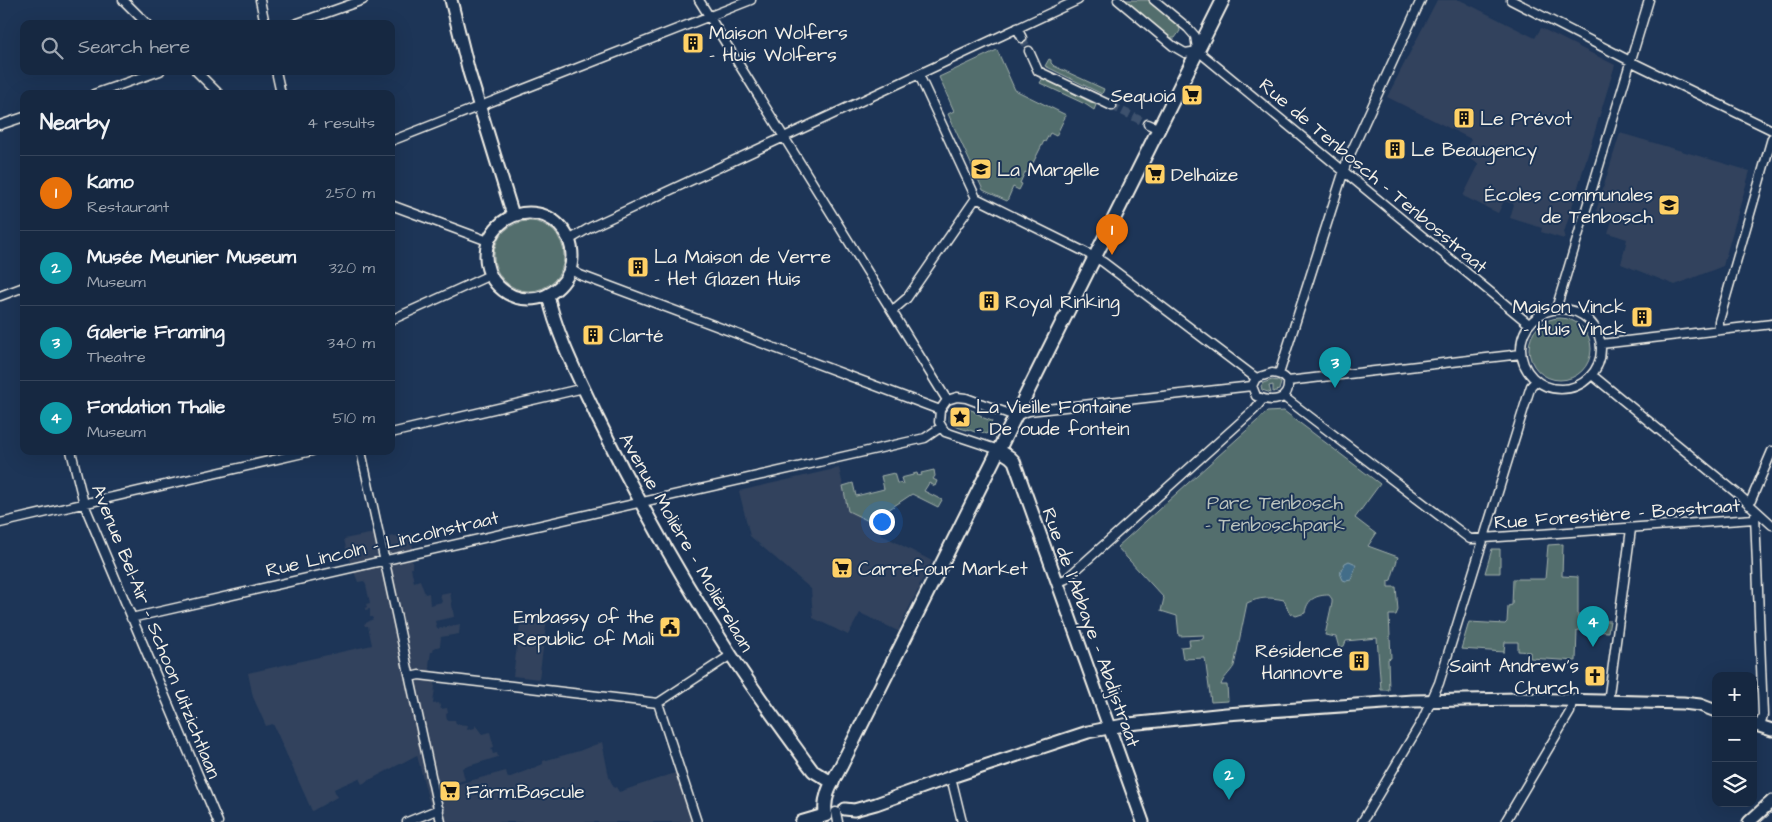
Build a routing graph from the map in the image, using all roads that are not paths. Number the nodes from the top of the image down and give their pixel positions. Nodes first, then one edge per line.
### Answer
1 (123, 0) edge
2 (260, 0) edge
3 (363, 0) edge
4 (451, 0) edge
5 (699, 0) edge
6 (751, 0) edge
7 (1078, 0) edge
8 (1118, 0) edge
9 (1154, 0) edge
10 (1223, 0) edge
11 (1421, 0) edge
12 (1511, 0) edge
13 (1649, 0) edge
14 (709, 16) junction
15 (143, 20) edge
16 (264, 20) edge
17 (306, 20) edge
18 (1017, 28) junction
19 (1022, 38) tunnel mouth
20 (1029, 51) tunnel mouth
21 (1198, 51) junction
22 (1630, 60) junction
23 (149, 75) edge
24 (200, 75) edge
25 (277, 75) edge
26 (918, 75) junction
27 (105, 90) edge
28 (215, 90) edge
29 (280, 90) edge
30 (479, 106) junction
31 (1112, 106) tunnel mouth
32 (20, 118) edge
33 (0, 125) edge
34 (1772, 130) edge
35 (784, 137) junction
36 (1772, 138) edge
37 (395, 139) edge
38 (1344, 170) junction
39 (976, 198) junction
40 (395, 206) edge
41 (513, 215) junction
42 (569, 240) junction
43 (488, 241) junction
44 (1095, 258) junction
45 (570, 269) junction
46 (490, 275) junction
47 (20, 289) edge
48 (548, 295) junction
49 (0, 296) edge
50 (1556, 309) junction
51 (892, 311) junction
52 (395, 318) edge
53 (1529, 324) junction
54 (1772, 324) edge
55 (1719, 330) junction
56 (1601, 344) junction
57 (1521, 354) junction
58 (1279, 374) junction
59 (1592, 375) junction
60 (1288, 381) junction
61 (1536, 381) junction
62 (1254, 382) junction
63 (584, 388) junction
64 (1284, 397) junction
65 (1263, 399) junction
66 (948, 400) junction
67 (940, 410) junction
68 (1016, 416) junction
69 (941, 427) junction
70 (395, 432) edge
71 (999, 450) junction
72 (1772, 451) edge
73 (72, 455) edge
74 (295, 455) edge
75 (362, 455) edge
76 (641, 502) junction
77 (84, 504) junction
78 (1752, 508) junction
79 (1754, 519) junction
80 (0, 523) edge
81 (1772, 525) edge
82 (1631, 529) junction
83 (1483, 539) junction
84 (384, 560) junction
85 (1058, 582) junction
86 (131, 618) junction
87 (731, 655) junction
88 (410, 677) junction
89 (1432, 700) junction
90 (1572, 701) junction
91 (1608, 702) junction
92 (658, 703) junction
93 (1712, 710) edge
94 (1757, 725) edge
95 (1109, 728) junction
96 (1772, 730) edge
97 (951, 777) junction
98 (832, 783) junction
99 (1772, 801) edge
100 (439, 810) junction
101 (836, 815) edge
102 (218, 822) edge
103 (407, 822) edge
104 (441, 822) edge
105 (697, 822) edge
106 (802, 822) edge
107 (962, 822) edge
108 (1143, 822) edge
109 (1362, 822) edge
110 (1505, 822) edge
111 (1749, 822) edge

1 - 15 street
2 - 16 street
3 - 17 street
4 - 30 street
5 - 14 street
6 - 14 street
7 - 18 street
8 - 21 street
9 - 21 street
10 - 21 main road
11 - 38 street
12 - 22 street
13 - 22 street
14 - 30 street
14 - 35 street
18 - 19 street
18 - 26 street
20 - 31 street
21 - 38 street, Rue de Tenbosch - Tenbosstraat
21 - 44 main road
22 - 34 street
22 - 50 street
23 - 27 street
24 - 28 street
25 - 29 street
26 - 35 street
26 - 39 street
30 - 37 street
30 - 41 street
32 - 33 street
35 - 42 street
35 - 51 street
36 - 55 street
38 - 53 street, Rue de Tenbosch - Tenbosstraat
38 - 58 street
39 - 44 street
39 - 51 street
40 - 43 street
41 - 42 street
41 - 43 street
42 - 45 street
43 - 46 street
44 - 62 street
44 - 68 main road
45 - 48 street
45 - 67 street
46 - 48 street
46 - 52 street
47 - 49 street
48 - 63 street, Avenue Molière - Molièrelaan
50 - 53 street
50 - 56 street
51 - 66 street
53 - 57 street
54 - 55 street
55 - 56 street
56 - 59 street
57 - 60 street
57 - 61 street
58 - 60 street
58 - 62 street
59 - 61 street
59 - 78 street
60 - 64 street
61 - 83 street
62 - 65 street
62 - 68 street
63 - 70 street
63 - 76 street, Avenue Molière - Molièrelaan
64 - 65 street
64 - 83 street
65 - 85 street
66 - 67 street
66 - 68 street
67 - 69 street
68 - 71 main road
69 - 71 street
69 - 76 street, Rue Lincoln - Lincolnstraat
71 - 85 street, Rue de l'Abbaye - Abdijstraat
71 - 98 main road
72 - 78 street
73 - 77 street, Avenue Bel-Air - Schoon Uitzichtlaan
74 - 77 street
75 - 84 street
76 - 84 street, Rue Lincoln - Lincolnstraat
76 - 87 street, Avenue Molière - Molièrelaan
77 - 80 street
77 - 86 street, Avenue Bel-Air - Schoon Uitzichtlaan
78 - 79 street
78 - 81 street
79 - 82 street, Rue Forestière - Bosstraat
79 - 94 street
82 - 83 street, Rue Forestière - Bosstraat
82 - 91 street
83 - 89 street
84 - 86 street, Rue Lincoln - Lincolnstraat
84 - 88 street
85 - 95 street, Rue de l'Abbaye - Abdijstraat
86 - 102 street, Avenue Bel-Air - Schoon Uitzichtlaan
87 - 92 street
87 - 98 street, Avenue Molière - Molièrelaan
88 - 92 street
88 - 100 street
89 - 90 street
89 - 95 street
89 - 109 street
90 - 91 street
90 - 110 street
91 - 93 street
92 - 105 street
94 - 96 street
95 - 97 street
95 - 108 street, Rue de l'Abbaye - Abdijstraat
97 - 101 street
97 - 107 street
98 - 101 main road
99 - 111 street
100 - 103 street
100 - 104 street
101 - 106 main road

